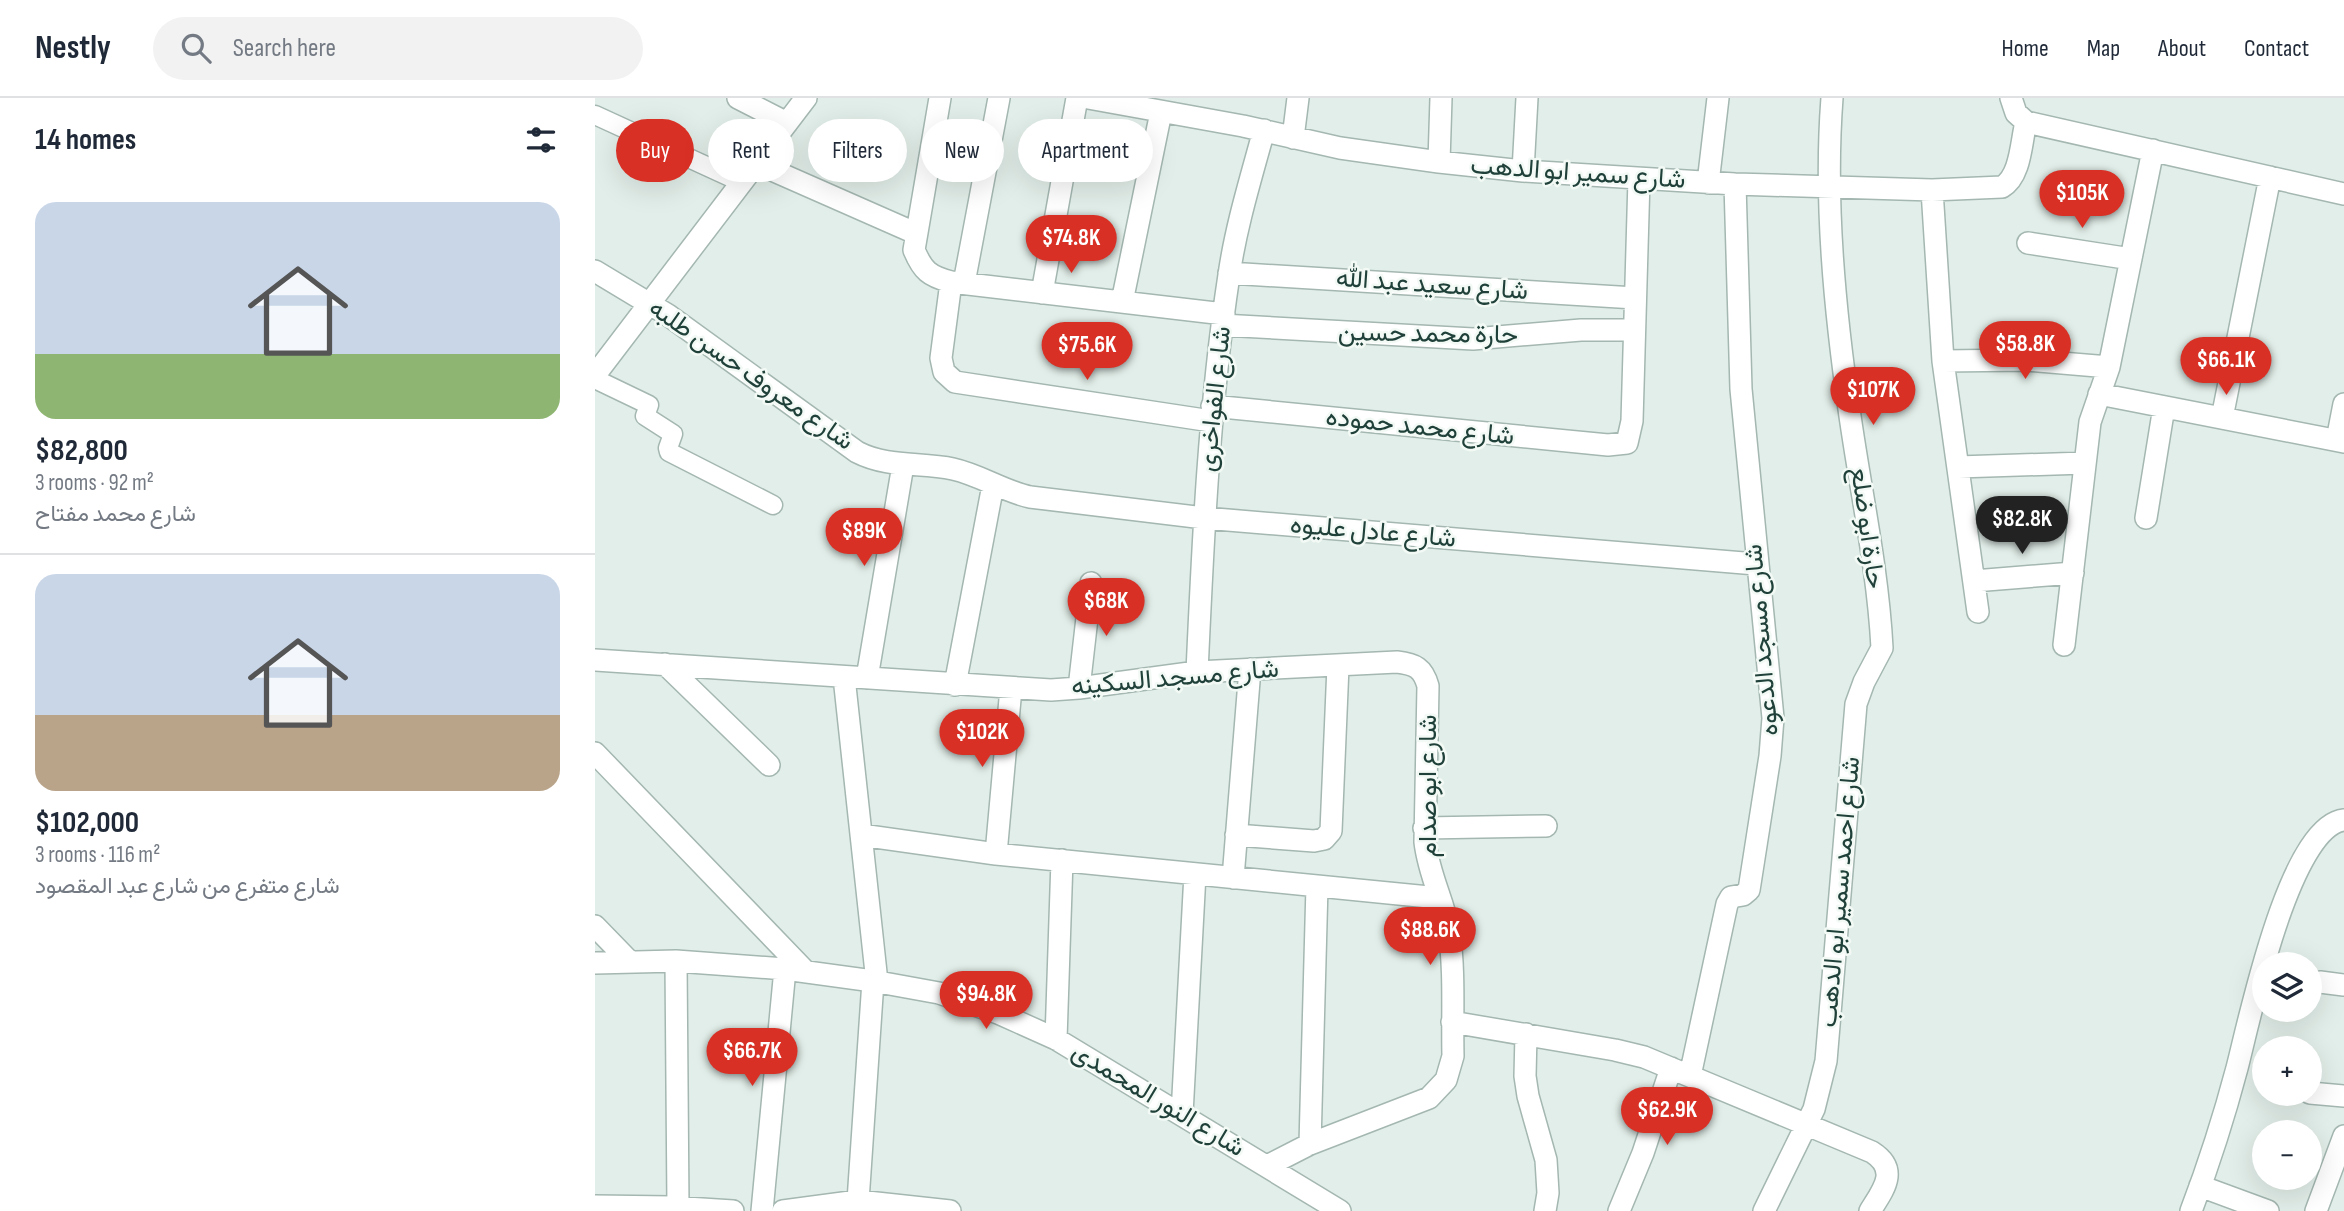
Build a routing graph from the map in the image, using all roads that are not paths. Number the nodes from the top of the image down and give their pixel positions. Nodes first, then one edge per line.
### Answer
1 (738, 98) edge
2 (806, 98) edge
3 (940, 98) edge
4 (999, 98) edge
5 (1077, 98) edge
6 (1089, 98) edge
7 (1298, 98) edge
8 (1441, 98) edge
9 (1527, 98) edge
10 (1718, 98) edge
11 (1832, 98) edge
12 (2011, 98) edge
13 (1171, 108) edge
14 (595, 115) edge
15 (779, 119) edge
16 (790, 119) edge
17 (2026, 122) junction
18 (1264, 130) junction
19 (1293, 138) junction
20 (2153, 150) junction
21 (1439, 162) junction
22 (708, 167) edge
23 (1523, 171) junction
24 (2270, 177) junction
25 (1639, 179) junction
26 (794, 180) edge
27 (741, 182) edge
28 (1708, 183) junction
29 (1735, 184) junction
30 (1830, 186) junction
31 (1932, 190) junction
32 (2344, 194) edge
33 (915, 233) junction
34 (2028, 243) dead end
35 (2131, 259) junction
36 (595, 271) edge
37 (1229, 272) junction
38 (958, 283) junction
39 (1042, 293) junction
40 (1635, 298) junction
41 (649, 302) junction
42 (1122, 302) junction
43 (1223, 319) junction
44 (1634, 330) junction
45 (1943, 361) junction
46 (2109, 367) junction
47 (595, 377) edge
48 (2099, 394) junction
49 (2344, 404) edge
50 (2164, 407) junction
51 (1212, 414) junction
52 (2222, 418) junction
53 (2340, 441) edge
54 (2085, 463) junction
55 (903, 465) junction
56 (1958, 467) junction
57 (993, 485) junction
58 (773, 505) dead end
59 (1204, 518) junction
60 (2145, 518) dead end
61 (1756, 564) junction
62 (2073, 573) junction
63 (1974, 581) junction
64 (1091, 583) dead end
65 (1978, 612) dead end
66 (2064, 645) dead end
67 (1877, 659) joint
68 (595, 660) edge
69 (665, 664) junction
70 (1338, 666) junction
71 (1418, 667) joint
72 (1250, 669) junction
73 (1197, 672) junction
74 (844, 677) junction
75 (867, 678) junction
76 (955, 685) junction
77 (1011, 688) junction
78 (1079, 688) junction
79 (595, 753) edge
80 (769, 765) dead end
81 (2344, 820) edge
82 (1546, 826) dead end
83 (1424, 828) junction
84 (861, 835) junction
85 (1236, 835) junction
86 (996, 853) junction
87 (1062, 860) junction
88 (1195, 874) junction
89 (1233, 878) junction
90 (1317, 887) junction
91 (1439, 898) junction
92 (595, 926) edge
93 (629, 961) junction
94 (676, 961) junction
95 (595, 963) edge
96 (785, 969) junction
97 (806, 972) junction
98 (875, 981) junction
99 (2322, 982) edge
100 (2344, 985) edge
101 (1452, 1022) junction
102 (1526, 1034) junction
103 (1056, 1039) junction
104 (1680, 1072) junction
105 (2322, 1094) edge
106 (2344, 1097) edge
107 (1181, 1114) junction
108 (1807, 1126) junction
109 (2344, 1136) edge
110 (1310, 1144) junction
111 (1267, 1166) junction
112 (2200, 1186) junction
113 (858, 1201) junction
114 (595, 1206) edge
115 (674, 1208) edge
116 (733, 1211) edge
117 (762, 1211) edge
118 (783, 1211) edge
119 (950, 1211) edge
120 (1339, 1211) edge
121 (1545, 1211) edge
122 (1619, 1211) edge
123 (1764, 1211) edge
124 (1870, 1211) edge
125 (2191, 1211) edge
126 (2268, 1211) edge
127 (2316, 1211) edge

1 - 15 street
2 - 16 street
3 - 33 street
4 - 38 street
5 - 39 street
6 - 13 street, شارع سمير ابو الدهب
7 - 19 street
8 - 21 street
9 - 23 street
10 - 28 street
11 - 30 street, حارة ابو ضلع
12 - 17 street
13 - 18 street, شارع سمير ابو الدهب
13 - 42 street
14 - 22 lane
17 - 20 street
17 - 31 street, شارع سمير ابو الدهب
18 - 19 street, شارع سمير ابو الدهب
18 - 37 street, شارع الفواخرى
19 - 21 street, شارع سمير ابو الدهب
20 - 24 street
20 - 35 street
21 - 23 street, شارع سمير ابو الدهب
23 - 25 street, شارع سمير ابو الدهب
24 - 32 street
24 - 52 street
25 - 28 street, شارع سمير ابو الدهب
25 - 40 street
26 - 33 street
27 - 41 street
28 - 29 street, شارع سمير ابو الدهب
29 - 30 street, شارع سمير ابو الدهب
29 - 61 street, شارع مسجد الدعوه
30 - 31 street, شارع سمير ابو الدهب
30 - 67 street, حارة ابو ضلع
31 - 45 street
33 - 38 street, حارة محمد حسين
34 - 35 street
35 - 46 street
36 - 41 street, شارع معروف حسن طلبه
37 - 40 street, شارع سعيد عبد الله
37 - 43 street, شارع الفواخرى
38 - 39 street, حارة محمد حسين
38 - 51 street, شارع محمد حموده
39 - 42 street, حارة محمد حسين
40 - 44 street
41 - 47 street
41 - 55 street, شارع معروف حسن طلبه
42 - 43 street, حارة محمد حسين
43 - 44 street, حارة محمد حسين
43 - 51 street, شارع الفواخرى
44 - 51 street, شارع محمد حموده
45 - 46 street
45 - 56 street
46 - 48 street
47 - 58 lane
48 - 50 street
48 - 54 street
49 - 53 street
50 - 52 street
50 - 60 street
51 - 59 street, شارع الفواخرى
52 - 53 street
54 - 56 street
54 - 62 street
55 - 57 street, شارع معروف حسن طلبه
55 - 75 street
56 - 63 street
57 - 59 street, شارع عادل عليوه
57 - 76 street
59 - 61 street, شارع عادل عليوه
59 - 73 street, شارع الفواخرى
61 - 104 street, شارع مسجد الدعوه
62 - 63 street
62 - 66 street
63 - 65 street
64 - 78 street
67 - 108 street, شارع احمد سمير ابو الدهب
68 - 69 street, شارع مسجد السكينه
69 - 74 street, شارع مسجد السكينه
69 - 80 street
70 - 71 street, شارع مسجد السكينه
70 - 72 street, شارع مسجد السكينه
70 - 85 street
71 - 83 street, شارع ابو صدام
72 - 73 street, شارع مسجد السكينه
72 - 85 street
73 - 78 street, شارع مسجد السكينه
74 - 75 street, شارع مسجد السكينه
74 - 84 street
75 - 76 street, شارع مسجد السكينه
76 - 77 street, شارع مسجد السكينه
77 - 78 street, شارع مسجد السكينه
77 - 86 street
79 - 97 street
81 - 112 street
82 - 83 street
83 - 91 street, شارع ابو صدام
84 - 86 street
84 - 98 street
85 - 89 street
86 - 87 street
87 - 88 street
87 - 103 street
88 - 89 street
88 - 107 street
89 - 90 street
90 - 91 street
90 - 110 street
91 - 101 street, شارع ابو صدام
92 - 93 street
93 - 94 street, شارع النور المحمدى
93 - 95 street, شارع النور المحمدى
94 - 96 street, شارع النور المحمدى
94 - 115 street
96 - 97 street, شارع النور المحمدى
96 - 117 street
97 - 98 street, شارع النور المحمدى
98 - 103 street, شارع النور المحمدى
98 - 113 street
99 - 100 street
101 - 102 street
101 - 110 street, شارع ابو صدام
102 - 104 street
102 - 121 street
103 - 107 street, شارع النور المحمدى
104 - 108 street
104 - 122 street, شارع مسجد الدعوه
105 - 106 street
107 - 111 street, شارع النور المحمدى
108 - 123 street, شارع احمد سمير ابو الدهب
108 - 124 street
109 - 127 street
110 - 111 street, شارع ابو صدام
111 - 120 street, شارع النور المحمدى
112 - 125 street
112 - 126 street
113 - 118 street
113 - 119 street
114 - 115 street
115 - 116 street

